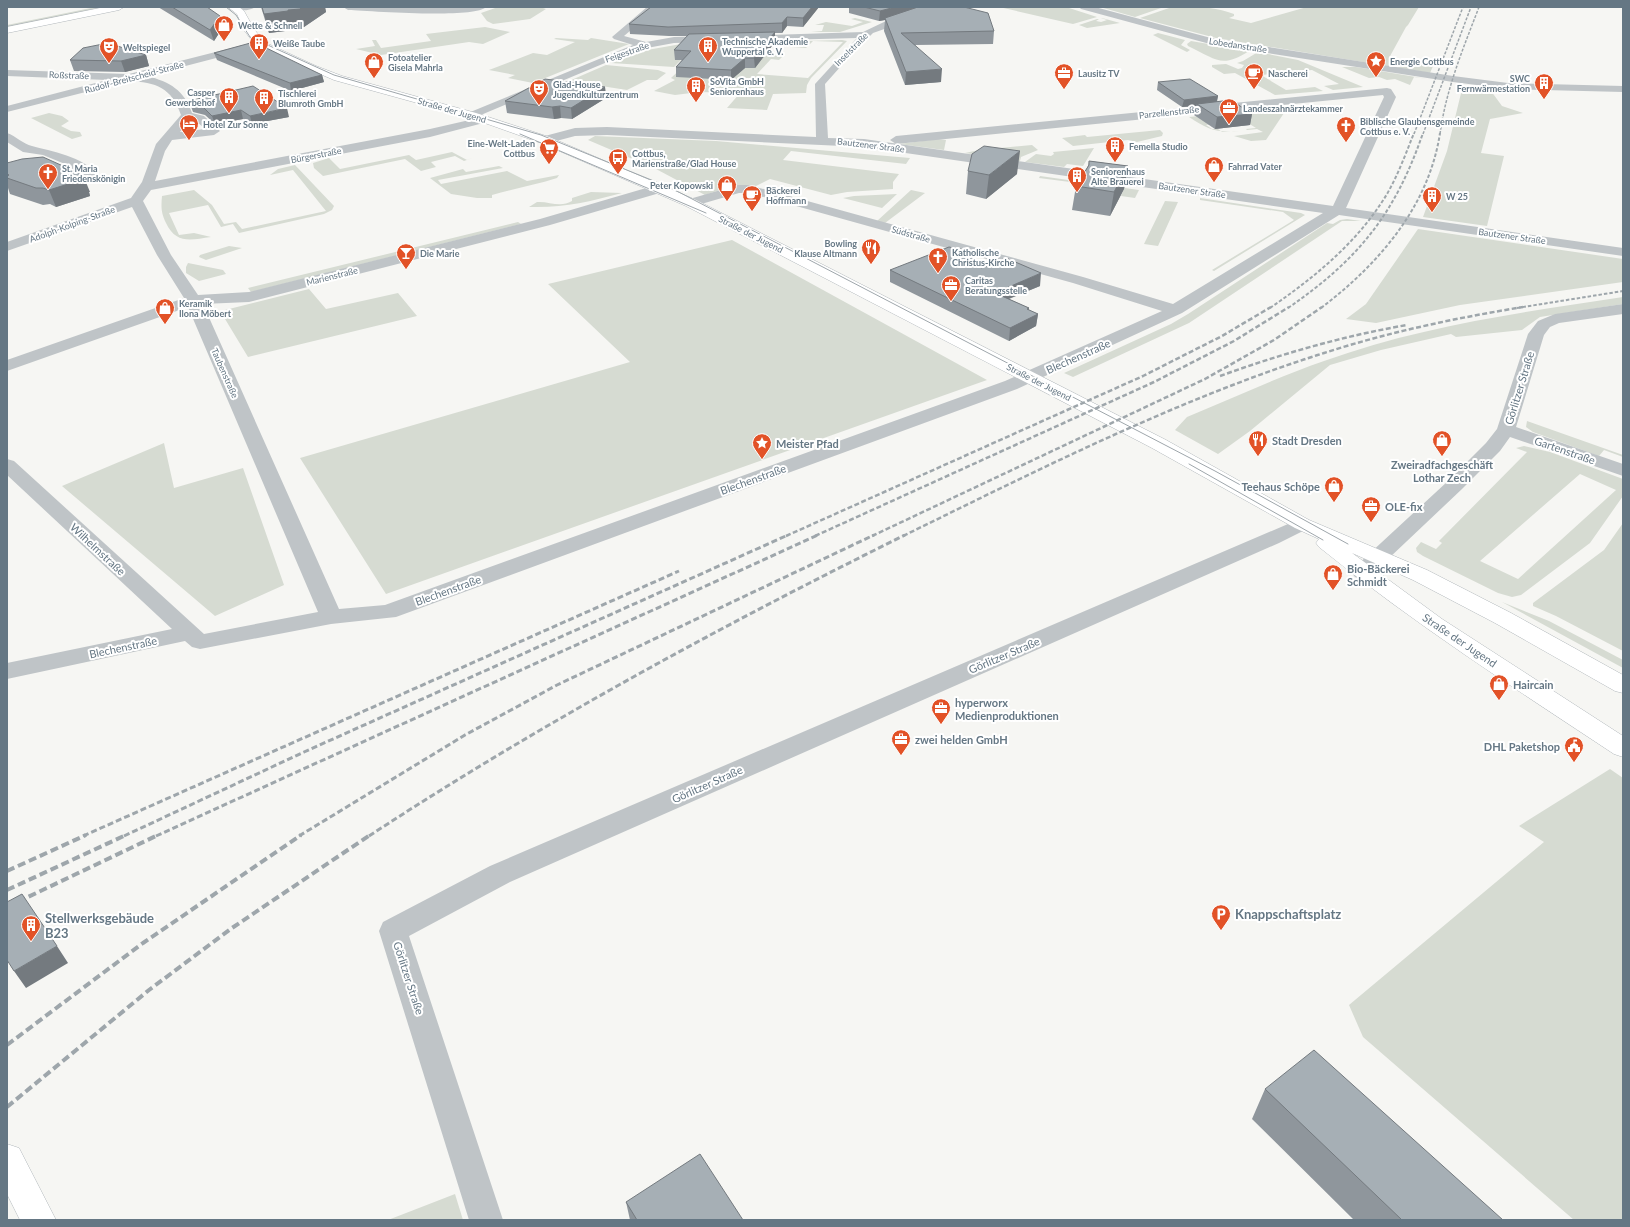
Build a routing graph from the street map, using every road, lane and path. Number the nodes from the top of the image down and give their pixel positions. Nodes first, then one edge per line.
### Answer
1 (88, 7) edge
2 (119, 7) edge
3 (250, 7) edge
4 (348, 7) edge
5 (481, 7) edge
6 (652, 7) edge
7 (942, 7) edge
8 (1084, 7) edge
9 (234, 8) edge
10 (7, 23) edge
11 (7, 30) edge
12 (863, 35) junction
13 (722, 38) edge
14 (737, 38) edge
15 (260, 44) junction
16 (644, 45) junction
17 (1324, 59) junction
18 (1342, 72) dead end
19 (7, 73) edge
20 (132, 77) junction
21 (1363, 81) dead end
22 (1623, 89) edge
23 (1387, 91) junction
24 (7, 109) edge
25 (186, 115) junction
26 (472, 115) junction
27 (487, 119) junction
28 (952, 134) junction
29 (7, 137) edge
30 (169, 137) junction
31 (545, 140) junction
32 (822, 140) junction
33 (864, 143) junction
34 (949, 156) junction
35 (90, 174) dead end
36 (146, 187) junction
37 (658, 189) junction
38 (136, 201) junction
39 (691, 203) junction
40 (1337, 211) junction
41 (7, 247) edge
42 (1623, 252) edge
43 (194, 300) junction
44 (1623, 309) edge
45 (1176, 310) junction
46 (7, 366) edge
47 (1029, 377) junction
48 (1506, 430) junction
49 (7, 465) edge
50 (1623, 470) edge
51 (1302, 524) junction
52 (1379, 557) junction
53 (1362, 572) junction
54 (331, 617) junction
55 (189, 633) junction
56 (7, 671) edge
57 (1623, 685) edge
58 (1623, 748) edge
59 (7, 1160) edge
60 (39, 1220) edge
61 (486, 1220) edge

1 - 10 main road
2 - 11 main road
3 - 9 street
4 - 5 street
6 - 16 street
7 - 12 street, Inselstraße
8 - 17 street, Lobedanstraße
9 - 15 main road, Straße der Jugend
12 - 14 street
12 - 32 street, Inselstraße
13 - 16 street, Feigestraße
15 - 20 street, Rudolf-Breitscheid-Straße
15 - 26 main road, Straße der Jugend
16 - 26 street, Feigestraße
17 - 18 street, Lobedanstraße
17 - 22 street
19 - 20 street, Roßstraße
20 - 24 street, Rudolf-Breitscheid-Straße
20 - 25 street
21 - 23 street
23 - 28 street, Parzellenstraße
23 - 40 street
25 - 30 street
25 - 30 street
26 - 27 main road, Straße der Jugend
27 - 31 main road, Straße der Jugend
27 - 36 street, Bürgerstraße
28 - 33 street, Parzellenstraße
28 - 34 street
29 - 35 street
30 - 36 street
31 - 32 street, Bautzener Straße
31 - 37 main road, Straße der Jugend
32 - 33 street, Bautzener Straße
33 - 34 street, Bautzener Straße
34 - 40 street, Bautzener Straße
36 - 38 street
37 - 39 main road, Straße der Jugend
37 - 43 street, Marienstraße
38 - 41 street, Adolph-Kolping-Straße
38 - 43 street, Taubenstraße
39 - 45 street, Südstraße
39 - 47 main road, Straße der Jugend
40 - 42 street, Bautzener Straße
40 - 45 street, Blechenstraße
43 - 46 street, Marienstraße
43 - 54 street, Taubenstraße
44 - 48 street, Görlitzer Straße
45 - 47 street, Blechenstraße
47 - 51 main road, Straße der Jugend
47 - 54 street, Blechenstraße
48 - 50 street, Gartenstraße
48 - 52 street, Görlitzer Straße
49 - 55 street, Wilhelmstraße
51 - 52 main road, Straße der Jugend
51 - 53 main road, Straße der Jugend
51 - 61 street, Görlitzer Straße
52 - 53 street, Görlitzer Straße
52 - 57 main road, Straße der Jugend
53 - 58 main road, Straße der Jugend
54 - 55 street, Blechenstraße
55 - 56 street, Blechenstraße
59 - 60 main road

